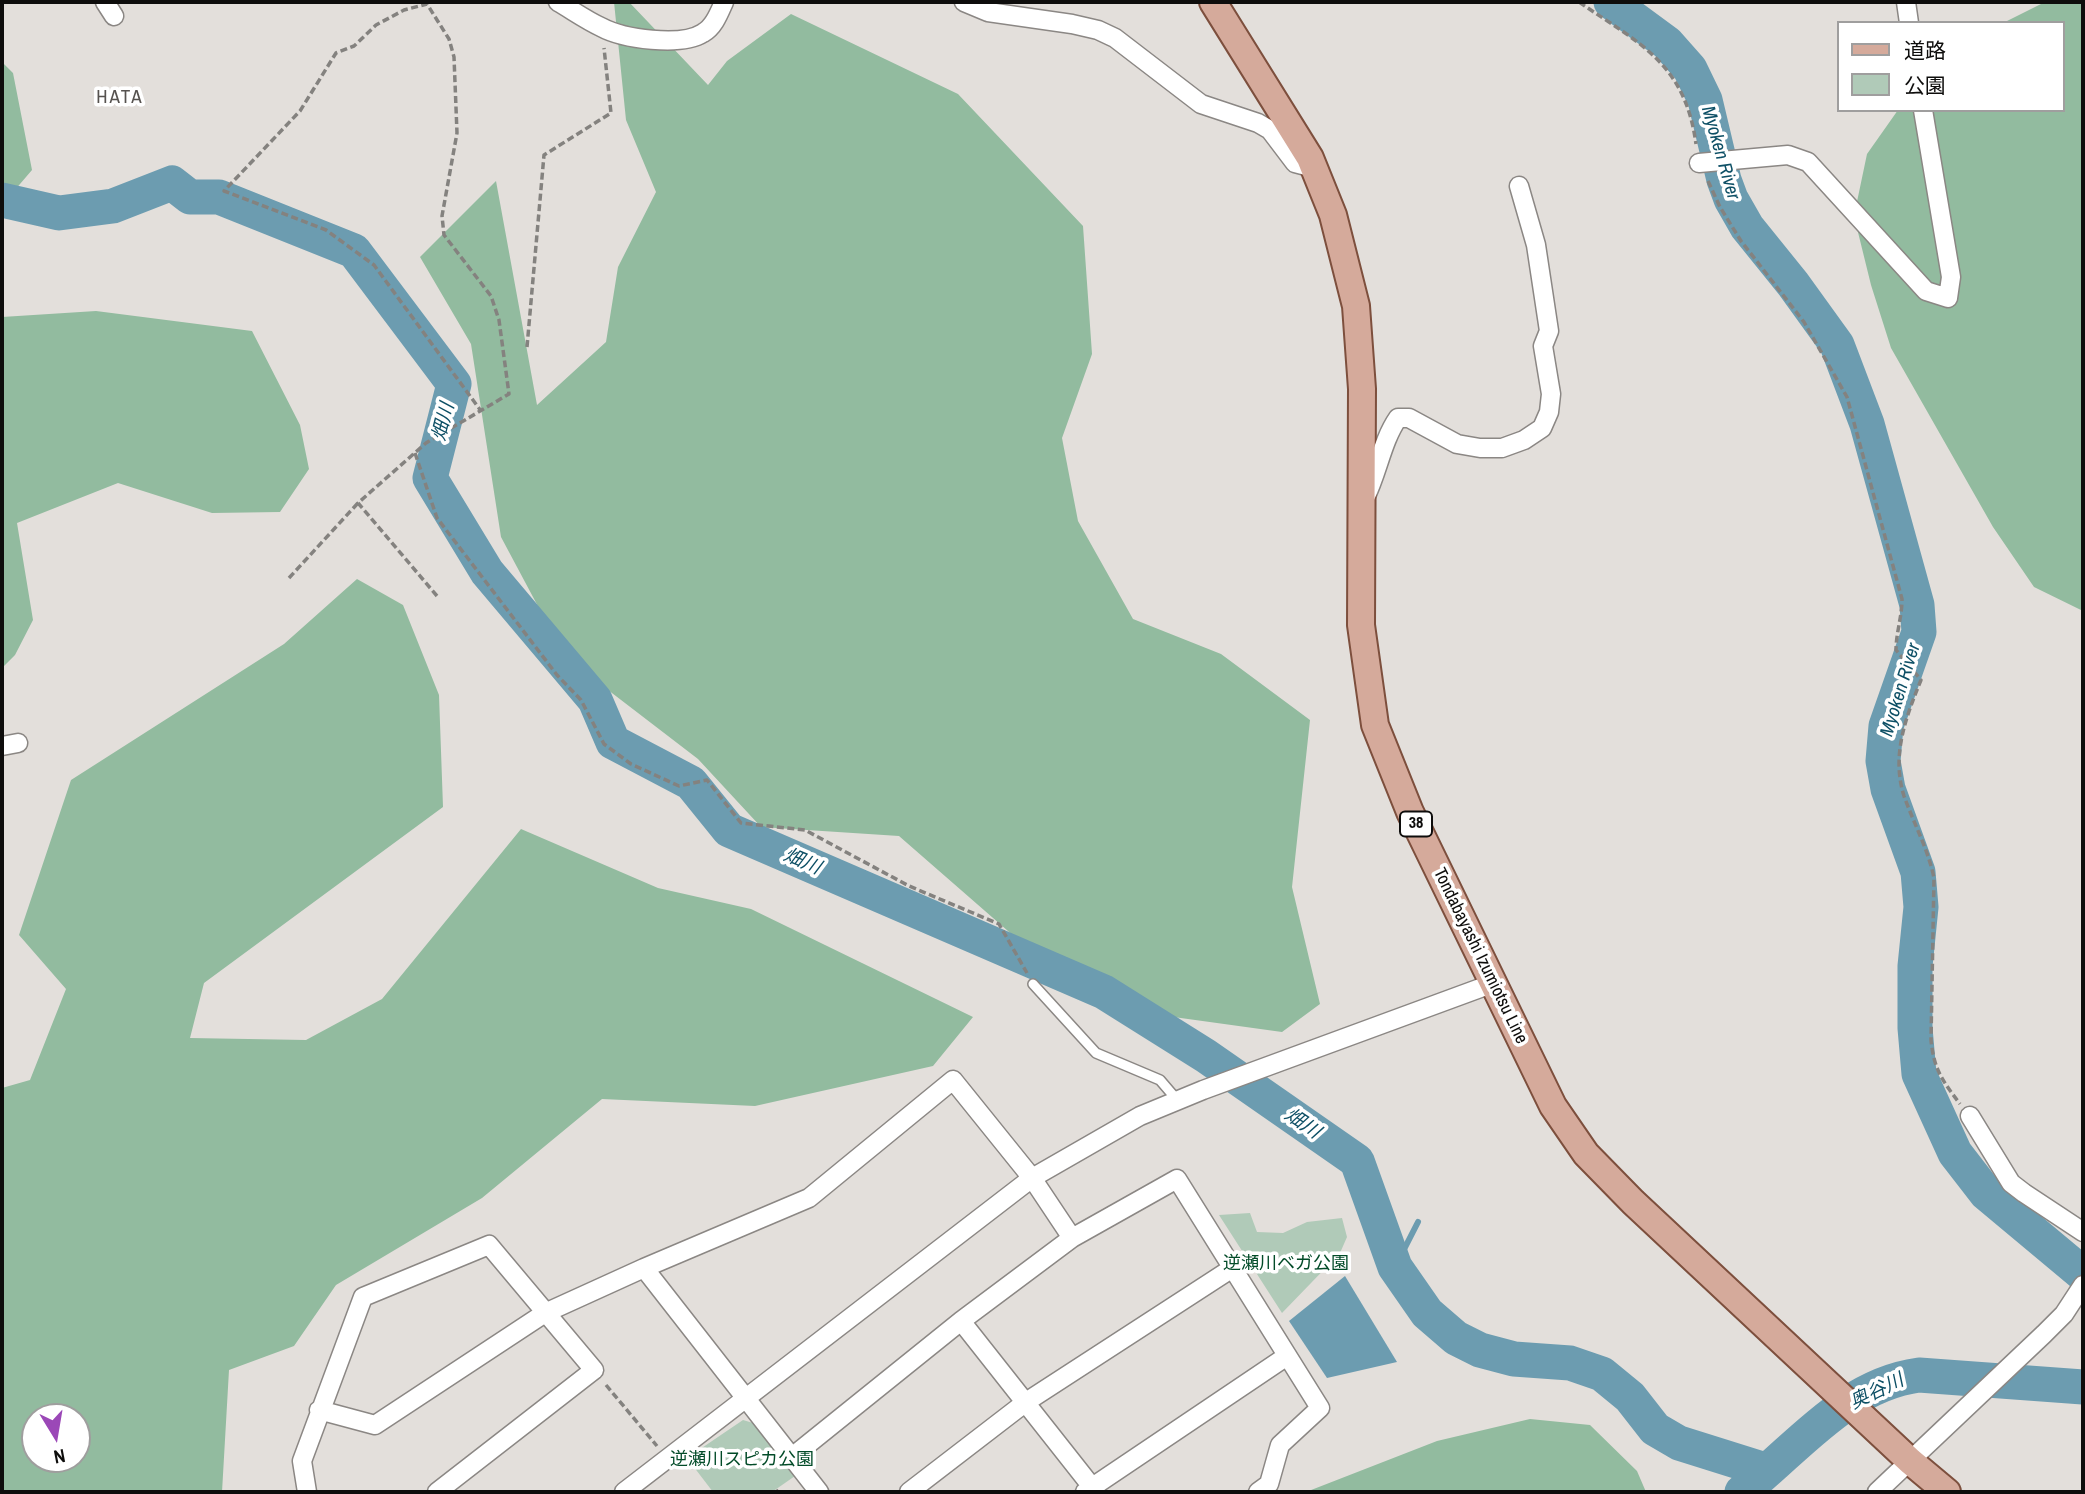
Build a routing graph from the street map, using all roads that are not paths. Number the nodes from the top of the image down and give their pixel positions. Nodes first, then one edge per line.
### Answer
1 (558, 2) edge
2 (724, 2) edge
3 (964, 2) edge
4 (1213, 2) edge
5 (1906, 2) edge
6 (1909, 21) edge
7 (1923, 112) edge
8 (1699, 163) road end
9 (1314, 168) junction
10 (1519, 186) dead end
11 (1362, 504) junction
12 (1493, 983) junction
13 (1033, 984) road end
14 (1178, 1101) junction
15 (1970, 1116) road end
16 (1032, 1178) junction
17 (2083, 1232) edge
18 (1072, 1238) junction
19 (644, 1268) junction
20 (1231, 1269) junction
21 (2083, 1285) edge
22 (545, 1313) junction
23 (961, 1321) junction
24 (1287, 1356) junction
25 (746, 1398) junction
26 (1026, 1402) junction
27 (319, 1410) junction
28 (792, 1457) junction
29 (1910, 1461) junction
30 (1091, 1490) edge
31 (307, 1492) edge
32 (438, 1492) edge
33 (624, 1492) edge
34 (819, 1492) edge
35 (909, 1492) edge
36 (1258, 1492) edge
37 (1877, 1492) edge
38 (1947, 1492) edge

1 - 2 street
3 - 9 street
4 - 9 main road, Tondabayashi Izumiotsu Line / 38
5 - 6 street
7 - 8 street
9 - 11 main road, Tondabayashi Izumiotsu Line / 38
10 - 11 street
11 - 12 main road, Tondabayashi Izumiotsu Line / 38
12 - 14 street
12 - 29 main road, Tondabayashi Izumiotsu Line / 38
13 - 14 lane
14 - 16 street
15 - 17 street
16 - 18 street
16 - 19 street
16 - 25 street
18 - 20 street
18 - 23 street
19 - 22 street
19 - 25 street
20 - 24 street
20 - 26 street
21 - 29 street
22 - 27 street
22 - 27 street
22 - 32 street
23 - 26 street
23 - 28 street
24 - 30 street
24 - 36 street
25 - 28 street
25 - 33 street
26 - 30 street
26 - 35 street
27 - 31 street
28 - 34 street
29 - 37 street
29 - 38 main road, Tondabayashi Izumiotsu Line / 38

